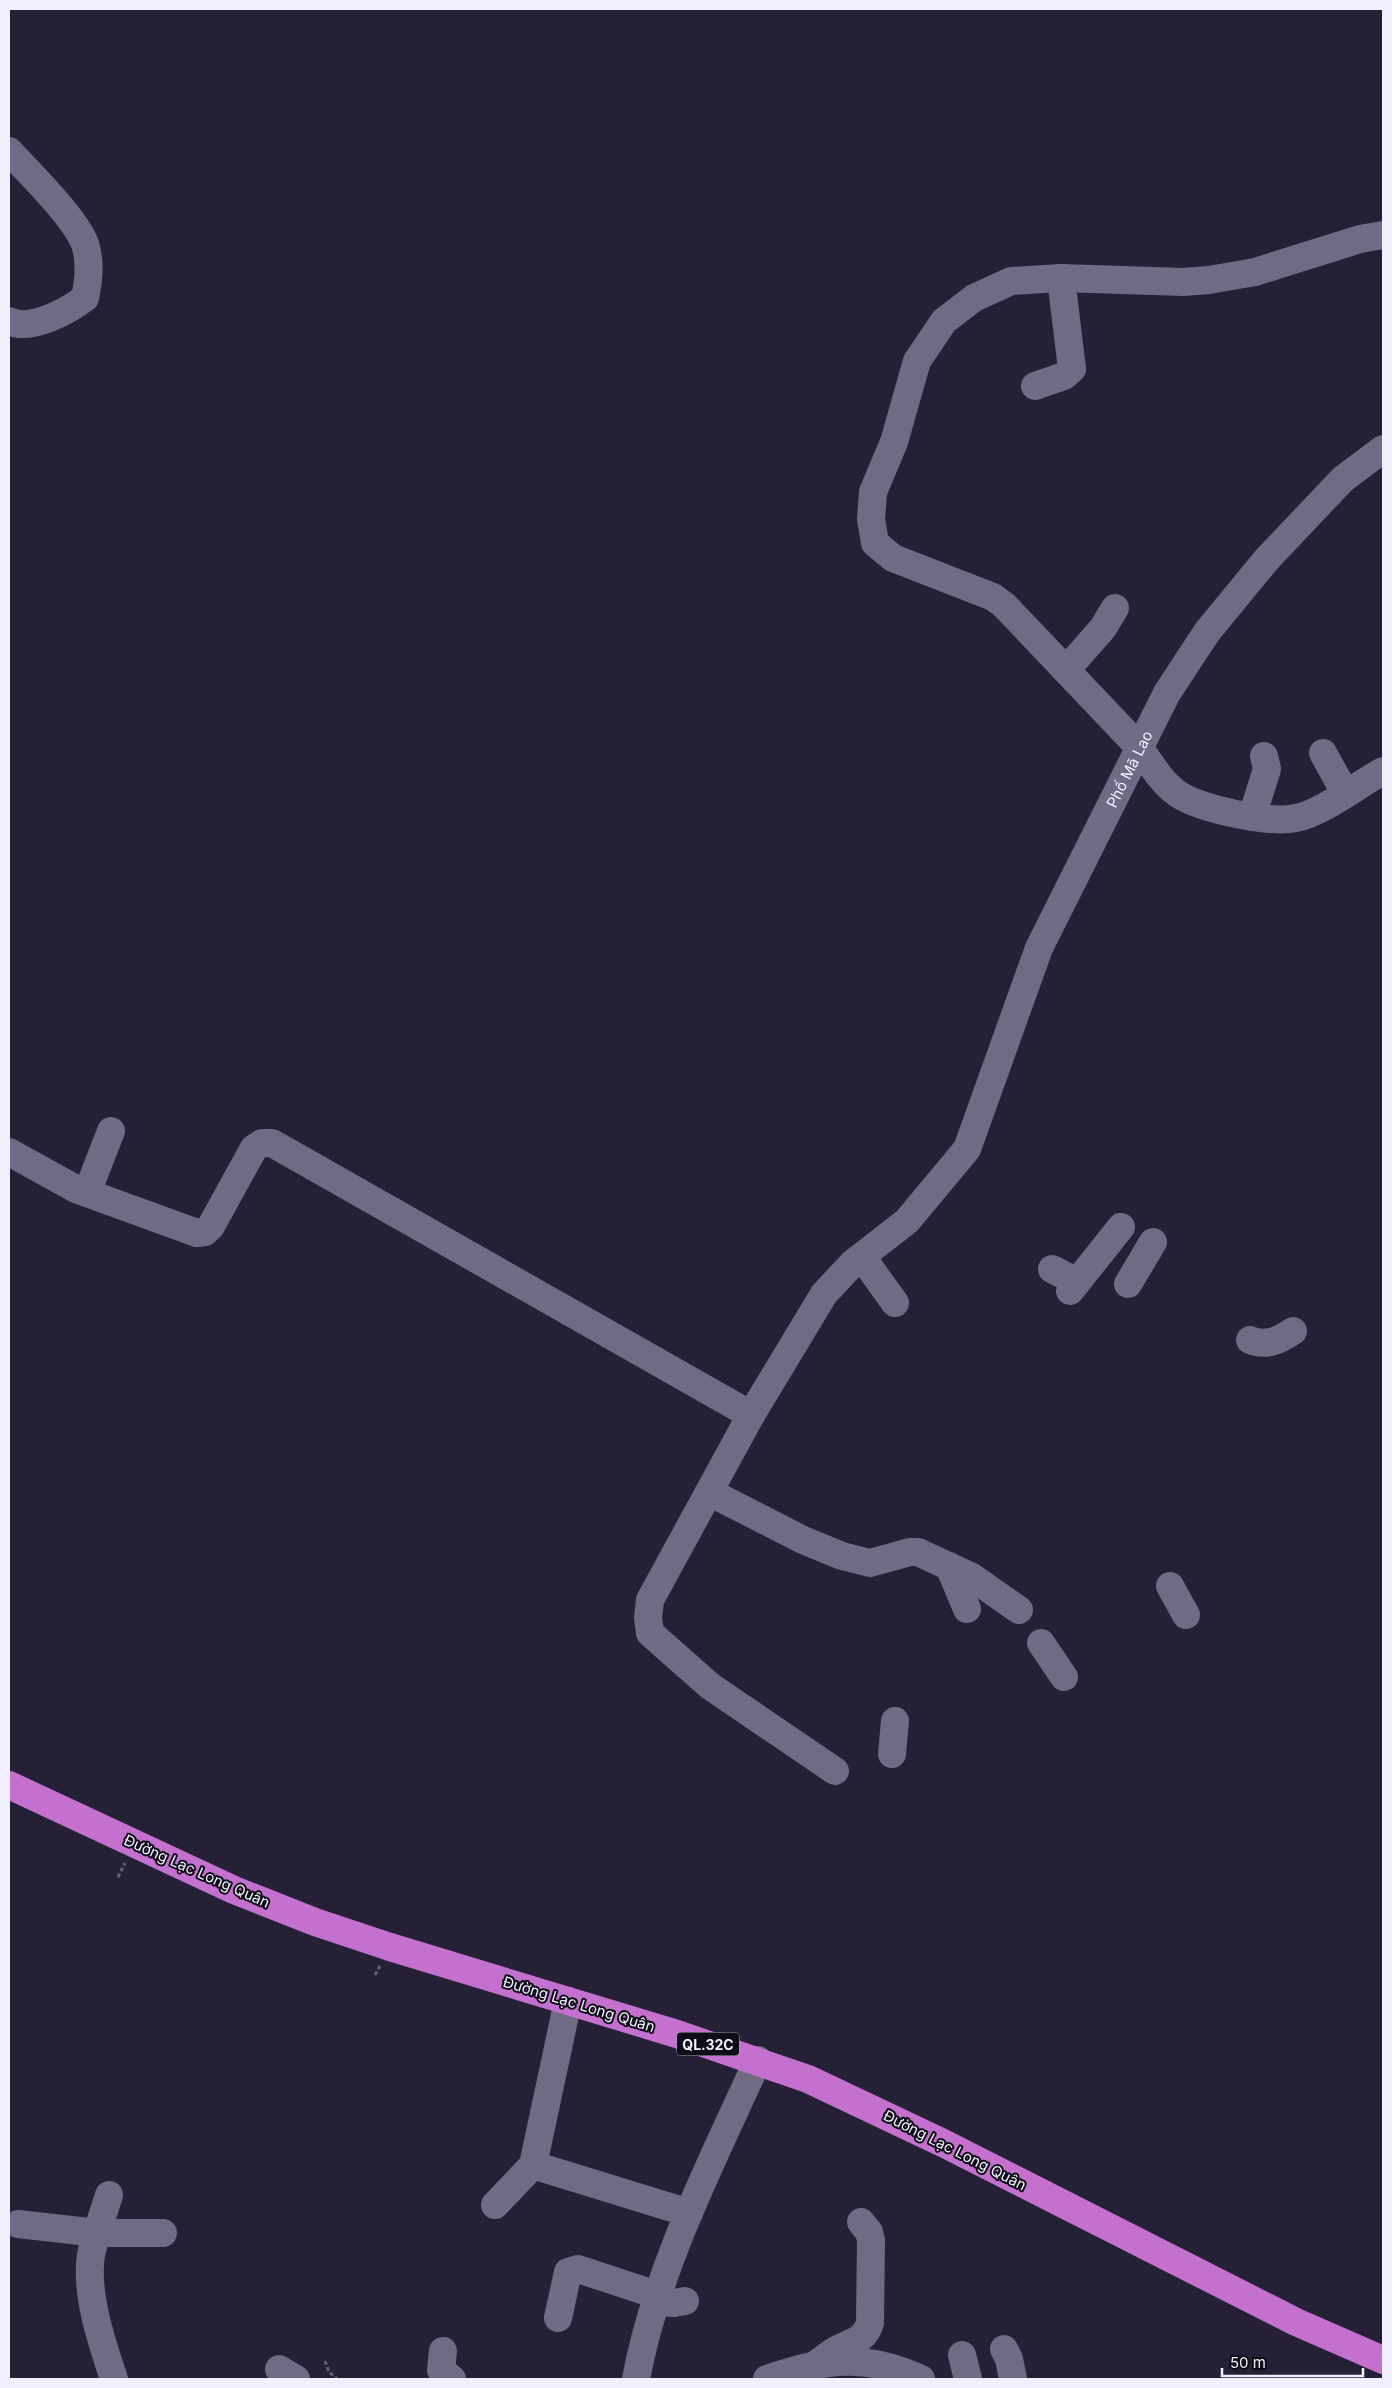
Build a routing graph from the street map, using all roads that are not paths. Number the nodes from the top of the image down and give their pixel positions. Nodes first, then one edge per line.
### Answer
1 (9, 151) edge
2 (1383, 235) edge
3 (1061, 278) junction
4 (9, 322) edge
5 (1035, 386) dead end
6 (1383, 449) edge
7 (1115, 608) dead end
8 (1066, 670) junction
9 (1139, 747) junction
10 (1323, 753) dead end
11 (1264, 756) dead end
12 (1383, 771) edge
13 (1345, 793) junction
14 (1252, 817) junction
15 (111, 1131) dead end
16 (9, 1152) edge
17 (87, 1193) junction
18 (1121, 1227) dead end
19 (1153, 1242) dead end
20 (862, 1257) junction
21 (1052, 1268) dead end
22 (1128, 1284) dead end
23 (895, 1303) dead end
24 (1293, 1331) dead end
25 (1250, 1340) dead end
26 (751, 1415) junction
27 (709, 1492) junction
28 (949, 1566) junction
29 (1170, 1586) dead end
30 (967, 1609) dead end
31 (1020, 1610) dead end
32 (1186, 1614) dead end
33 (1041, 1643) dead end
34 (1064, 1677) dead end
35 (895, 1721) dead end
36 (892, 1754) dead end
37 (834, 1771) dead end
38 (9, 1786) edge
39 (568, 2000) junction
40 (758, 2060) junction
41 (533, 2165) junction
42 (108, 2195) dead end
43 (495, 2205) dead end
44 (689, 2213) junction
45 (862, 2222) dead end
46 (18, 2224) dead end
47 (98, 2232) junction
48 (163, 2234) dead end
49 (656, 2298) junction
50 (685, 2301) dead end
51 (558, 2318) dead end
52 (1004, 2349) dead end
53 (443, 2351) dead end
54 (1383, 2360) edge
55 (826, 2369) edge
56 (114, 2379) edge
57 (452, 2379) edge
58 (636, 2379) edge
59 (767, 2379) edge
60 (922, 2379) edge
61 (1013, 2379) edge

1 - 4 street
2 - 3 street
3 - 5 street
3 - 8 street
6 - 9 street, Phố Mã Lao
7 - 8 street
8 - 9 street
9 - 14 street
9 - 20 street, Phố Mã Lao
10 - 13 street
11 - 14 street
12 - 13 street
13 - 14 street
15 - 17 street
16 - 17 street
17 - 26 street
18 - 21 street
19 - 22 street
20 - 23 street
20 - 26 street
24 - 25 street
26 - 27 street
27 - 28 street
27 - 37 street
28 - 30 street
28 - 31 street
29 - 32 street
33 - 34 street
35 - 36 street
38 - 39 highway, Đường Lạc Long Quân / QL.32C
39 - 40 highway, Đường Lạc Long Quân / QL.32C
39 - 41 street
40 - 44 street
40 - 54 highway, Đường Lạc Long Quân / QL.32C
41 - 43 street
41 - 44 street
42 - 47 street
44 - 49 street
45 - 55 street
46 - 47 street
47 - 48 street
47 - 56 street
49 - 50 street
49 - 51 street
49 - 58 street
52 - 61 street
53 - 57 street
55 - 59 street
55 - 60 street

